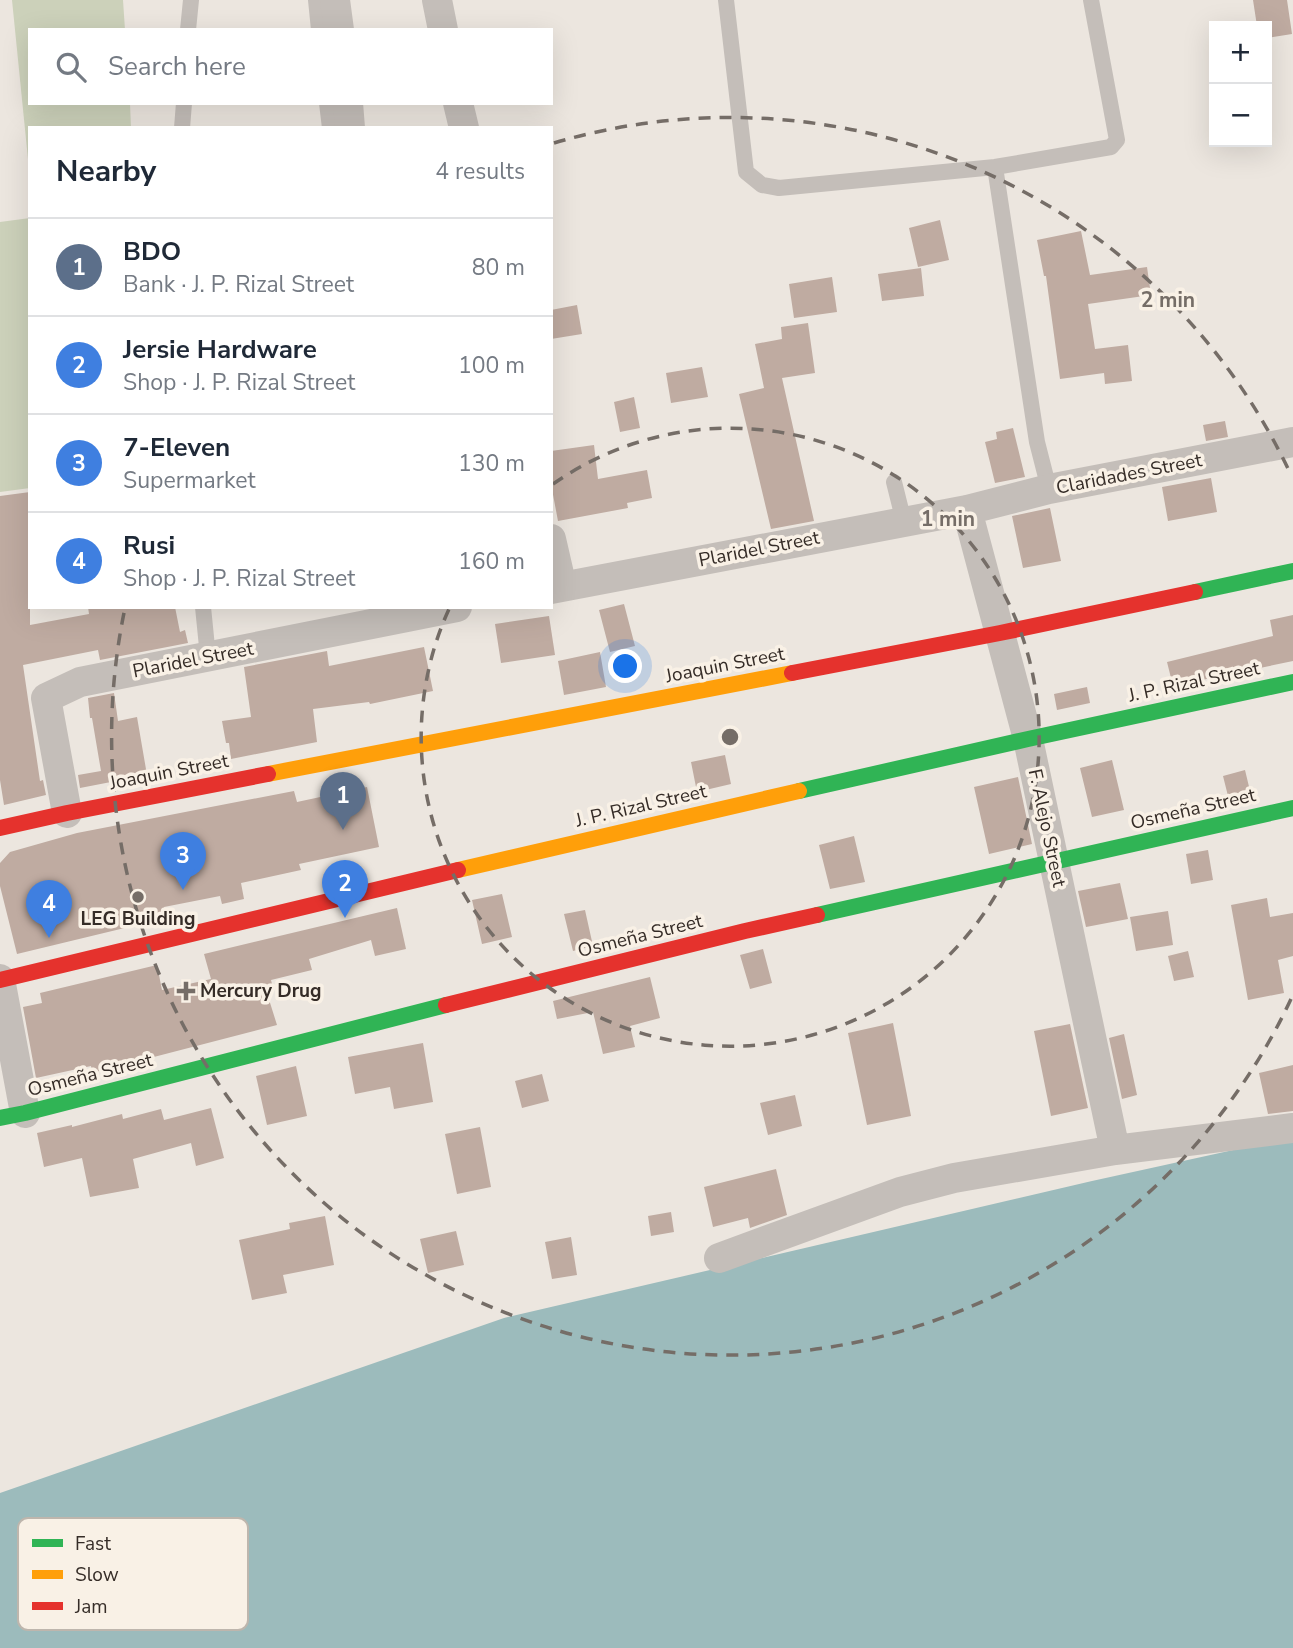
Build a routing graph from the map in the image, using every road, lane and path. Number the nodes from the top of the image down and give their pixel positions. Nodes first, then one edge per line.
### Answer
1 (191, 0) edge
2 (316, 0) edge
3 (335, 0) edge
4 (437, 0) edge
5 (726, 0) edge
6 (1091, 0) edge
7 (188, 28) edge
8 (319, 28) edge
9 (339, 28) edge
10 (443, 28) edge
11 (184, 105) edge
12 (327, 105) edge
13 (348, 105) edge
14 (458, 105) edge
15 (182, 126) edge
16 (330, 126) edge
17 (350, 126) edge
18 (464, 126) edge
19 (995, 167) junction
20 (1293, 442) edge
21 (894, 482) dead end
22 (1049, 489) junction
23 (967, 510) junction
24 (904, 522) junction
25 (553, 555) edge
26 (1293, 571) edge
27 (557, 588) edge
28 (203, 609) edge
29 (437, 609) edge
30 (386, 614) edge
31 (1000, 633) junction
32 (208, 657) junction
33 (1293, 682) edge
34 (1028, 739) junction
35 (1293, 808) edge
36 (66, 814) junction
37 (0, 828) edge
38 (1054, 862) junction
39 (0, 979) edge
40 (13, 1116) edge
41 (1293, 1128) edge
42 (1115, 1150) junction
43 (719, 1258) dead end

1 - 7 lane
2 - 8 lane
3 - 9 street
4 - 10 street
5 - 19 lane
6 - 19 lane
11 - 15 lane
12 - 16 lane
13 - 17 street
14 - 18 street
19 - 22 lane
20 - 22 street, Claridades Street
21 - 24 lane
22 - 23 street, Claridades Street
23 - 24 street, Plaridel Street
23 - 31 street, F. Alejo Street
24 - 27 street, Plaridel Street
25 - 27 street
26 - 31 street, Joaquin Street
28 - 32 lane
29 - 30 street, Plaridel Street
30 - 32 street, Plaridel Street
31 - 34 street, F. Alejo Street
31 - 36 street, Joaquin Street
32 - 36 street, Plaridel Street
33 - 34 street, J. P. Rizal Street
34 - 38 street, F. Alejo Street
34 - 39 street, J. P. Rizal Street
35 - 38 street, Osmeña Street
36 - 37 street, Joaquin Street
38 - 40 street, Osmeña Street
38 - 42 street, F. Alejo Street
39 - 40 street
41 - 42 street
42 - 43 street

